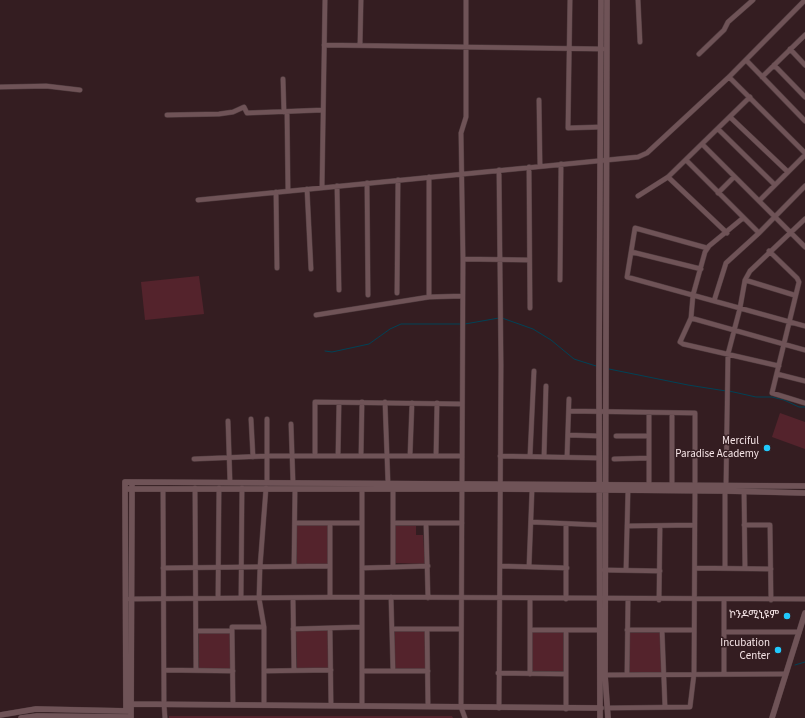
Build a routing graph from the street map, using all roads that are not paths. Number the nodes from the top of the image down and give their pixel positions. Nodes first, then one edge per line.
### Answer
1 (324, 0) edge
2 (361, 0) edge
3 (466, 0) edge
4 (570, 0) edge
5 (601, 0) edge
6 (607, 0) edge
7 (638, 0) edge
8 (745, 0) edge
9 (753, 0) edge
10 (803, 1) edge
11 (749, 4) junction
12 (805, 35) edge
13 (640, 42) dead end
14 (324, 45) junction
15 (360, 45) junction
16 (466, 47) junction
17 (570, 48) junction
18 (604, 49) junction
19 (790, 49) junction
20 (699, 54) dead end
21 (746, 60) junction
22 (774, 65) junction
23 (805, 65) edge
24 (729, 77) junction
25 (762, 77) junction
26 (283, 79) dead end
27 (0, 87) edge
28 (80, 90) dead end
29 (804, 93) edge
30 (750, 97) junction
31 (539, 100) dead end
32 (323, 110) junction
33 (286, 112) junction
34 (167, 115) dead end
35 (730, 117) junction
36 (805, 121) edge
37 (600, 127) junction
38 (718, 129) junction
39 (702, 144) junction
40 (805, 154) edge
41 (603, 160) junction
42 (686, 160) junction
43 (561, 164) junction
44 (540, 166) junction
45 (529, 167) junction
46 (499, 170) junction
47 (788, 172) junction
48 (462, 174) junction
49 (430, 177) junction
50 (668, 177) junction
51 (734, 177) junction
52 (398, 180) junction
53 (367, 183) junction
54 (774, 185) junction
55 (337, 186) junction
56 (805, 186) edge
57 (322, 188) junction
58 (307, 189) junction
59 (288, 191) junction
60 (276, 192) junction
61 (718, 193) junction
62 (638, 196) dead end
63 (198, 200) dead end
64 (759, 201) junction
65 (775, 217) junction
66 (743, 218) junction
67 (805, 219) edge
68 (727, 233) junction
69 (759, 233) junction
70 (791, 233) junction
71 (805, 247) edge
72 (707, 248) junction
73 (769, 251) junction
74 (632, 252) junction
75 (463, 259) junction
76 (500, 260) junction
77 (529, 260) junction
78 (277, 268) dead end
79 (311, 269) dead end
80 (701, 269) junction
81 (560, 280) dead end
82 (745, 280) junction
83 (340, 290) dead end
84 (397, 293) dead end
85 (368, 295) dead end
86 (693, 295) junction
87 (794, 295) junction
88 (429, 296) junction
89 (462, 296) junction
90 (714, 300) junction
91 (530, 308) dead end
92 (740, 308) junction
93 (316, 315) dead end
94 (690, 318) junction
95 (790, 322) junction
96 (805, 326) edge
97 (733, 330) junction
98 (785, 344) junction
99 (805, 350) edge
100 (728, 354) junction
101 (779, 366) junction
102 (534, 371) dead end
103 (777, 374) junction
104 (805, 381) edge
105 (546, 386) dead end
106 (569, 399) dead end
107 (339, 402) junction
108 (362, 402) junction
109 (385, 402) junction
110 (412, 403) junction
111 (437, 403) junction
112 (805, 403) edge
113 (462, 404) junction
114 (569, 411) junction
115 (599, 412) junction
116 (606, 412) junction
117 (649, 413) junction
118 (672, 413) junction
119 (251, 419) dead end
120 (267, 419) dead end
121 (228, 421) dead end
122 (291, 424) dead end
123 (568, 435) junction
124 (599, 436) junction
125 (616, 436) dead end
126 (649, 436) junction
127 (253, 456) junction
128 (267, 456) junction
129 (292, 456) junction
130 (315, 456) junction
131 (338, 456) junction
132 (361, 456) junction
133 (387, 456) junction
134 (410, 456) junction
135 (436, 456) junction
136 (462, 456) junction
137 (500, 456) junction
138 (530, 456) junction
139 (544, 457) junction
140 (567, 457) junction
141 (230, 458) junction
142 (599, 458) junction
143 (649, 458) junction
144 (194, 459) dead end
145 (614, 459) dead end
146 (132, 482) junction
147 (230, 482) junction
148 (293, 482) junction
149 (388, 483) junction
150 (602, 484) junction
151 (649, 484) junction
152 (266, 485) junction
153 (672, 485) junction
154 (774, 485) junction
155 (462, 486) junction
156 (805, 486) edge
157 (500, 487) junction
158 (195, 488) junction
159 (219, 488) junction
160 (242, 488) junction
161 (695, 488) junction
162 (726, 488) junction
163 (125, 489) junction
164 (132, 489) junction
165 (162, 489) junction
166 (295, 489) junction
167 (362, 489) junction
168 (393, 489) junction
169 (532, 490) junction
170 (603, 490) junction
171 (628, 490) junction
172 (744, 491) junction
173 (774, 492) junction
174 (805, 493) edge
175 (531, 522) junction
176 (295, 523) junction
177 (330, 523) junction
178 (362, 523) junction
179 (393, 523) junction
180 (462, 523) junction
181 (426, 524) junction
182 (566, 524) junction
183 (600, 525) junction
184 (694, 525) junction
185 (744, 525) junction
186 (627, 526) junction
187 (660, 526) junction
188 (294, 566) junction
189 (330, 566) junction
190 (393, 566) junction
191 (428, 566) junction
192 (500, 566) junction
193 (260, 567) junction
194 (529, 567) junction
195 (163, 568) junction
196 (195, 568) junction
197 (218, 568) junction
198 (242, 568) junction
199 (362, 568) junction
200 (567, 568) junction
201 (695, 568) junction
202 (725, 568) junction
203 (745, 568) junction
204 (771, 569) junction
205 (599, 570) junction
206 (606, 570) junction
207 (626, 570) junction
208 (660, 571) junction
209 (330, 597) junction
210 (362, 597) junction
211 (391, 597) junction
212 (196, 598) junction
213 (218, 598) junction
214 (242, 598) junction
215 (259, 598) junction
216 (293, 598) junction
217 (428, 598) junction
218 (462, 598) junction
219 (499, 598) junction
220 (125, 599) junction
221 (133, 599) junction
222 (163, 599) junction
223 (530, 599) junction
224 (566, 599) junction
225 (603, 599) junction
226 (694, 599) junction
227 (805, 599) edge
228 (628, 600) junction
229 (659, 600) junction
230 (724, 600) junction
231 (771, 600) junction
232 (805, 614) edge
233 (264, 627) junction
234 (362, 627) junction
235 (330, 628) junction
236 (427, 628) junction
237 (293, 629) junction
238 (392, 629) junction
239 (461, 629) junction
240 (530, 630) junction
241 (566, 630) junction
242 (599, 630) junction
243 (627, 630) junction
244 (662, 630) junction
245 (693, 630) junction
246 (196, 631) junction
247 (232, 631) junction
248 (724, 632) junction
249 (799, 632) junction
250 (164, 670) junction
251 (196, 670) junction
252 (233, 670) junction
253 (294, 670) junction
254 (331, 670) junction
255 (264, 671) junction
256 (362, 671) junction
257 (393, 671) junction
258 (428, 671) junction
259 (498, 673) junction
260 (530, 674) junction
261 (566, 674) junction
262 (627, 674) junction
263 (694, 674) junction
264 (724, 674) junction
265 (784, 674) junction
266 (602, 675) junction
267 (664, 675) junction
268 (164, 704) junction
269 (233, 705) junction
270 (264, 705) junction
271 (331, 705) junction
272 (362, 706) junction
273 (428, 706) junction
274 (128, 707) junction
275 (461, 707) junction
276 (665, 707) junction
277 (499, 708) junction
278 (607, 708) junction
279 (566, 709) junction
280 (599, 709) junction
281 (0, 715) edge
282 (20, 718) edge
283 (166, 718) edge
284 (465, 718) edge
285 (600, 718) edge
286 (608, 718) edge
287 (772, 718) edge

1 - 14 street
2 - 15 street
3 - 16 street
4 - 17 street
5 - 18 street
6 - 18 street
7 - 13 street
8 - 11 street
9 - 11 street
10 - 21 street
11 - 20 street
12 - 19 street
14 - 15 street
14 - 32 street
15 - 16 street
16 - 17 street
16 - 48 street
17 - 18 street
17 - 37 street
18 - 37 street
18 - 41 street
19 - 22 street
19 - 23 street
21 - 24 street
21 - 25 street
22 - 25 street
22 - 29 street
24 - 30 street
24 - 41 street
25 - 36 street
26 - 33 street
27 - 28 street
30 - 35 street
30 - 40 street
31 - 44 street
32 - 33 street
32 - 57 street
33 - 34 street
33 - 59 street
35 - 38 street
35 - 47 street
37 - 41 street
38 - 39 street
38 - 54 street
39 - 42 street
39 - 51 street
40 - 47 street
41 - 43 street
41 - 115 street
41 - 116 street
42 - 50 street
42 - 61 street
43 - 44 street
43 - 81 street
44 - 45 street
45 - 46 street
45 - 77 street
46 - 48 street
46 - 76 street
47 - 54 street
48 - 49 street
48 - 75 street
49 - 52 street
49 - 88 street
50 - 62 street
50 - 68 street
51 - 61 street
51 - 64 street
52 - 53 street
52 - 84 street
53 - 55 street
53 - 85 street
54 - 64 street
55 - 57 street
55 - 83 street
56 - 65 street
57 - 58 street
58 - 59 street
58 - 79 street
59 - 60 street
60 - 63 street
60 - 78 street
61 - 66 street
64 - 65 street
65 - 69 street
65 - 70 street
66 - 68 street
66 - 69 street
67 - 70 street
68 - 72 street
69 - 90 street
70 - 71 street
70 - 73 street
72 - 74 street
72 - 80 street
73 - 82 street
73 - 87 street
74 - 80 street
74 - 86 street
75 - 76 street
75 - 89 street
76 - 77 street
76 - 137 street
77 - 91 street
80 - 86 street
82 - 87 street
82 - 92 street
86 - 90 street
86 - 94 street
87 - 95 street
88 - 89 street
88 - 93 street
89 - 113 street
90 - 92 street
92 - 95 street
92 - 97 street
94 - 97 street
94 - 100 street
95 - 96 street
95 - 98 street
97 - 98 street
97 - 100 street
98 - 99 street
98 - 101 street
100 - 101 street
100 - 162 street
101 - 103 street
102 - 138 street
103 - 104 street
103 - 112 street
105 - 139 street
106 - 114 street
107 - 108 street
107 - 130 street
107 - 131 street
108 - 109 street
108 - 132 street
109 - 110 street
109 - 133 street
110 - 111 street
110 - 134 street
111 - 113 street
111 - 135 street
113 - 136 street
114 - 115 street
114 - 123 street
115 - 116 street
115 - 124 street
116 - 117 street
116 - 150 street
117 - 118 street
117 - 126 street
118 - 153 street
118 - 161 street
119 - 127 street
120 - 128 street
121 - 141 street
122 - 129 street
123 - 124 street
123 - 140 street
124 - 142 street
125 - 126 street
126 - 143 street
127 - 128 street
127 - 141 street
128 - 129 street
128 - 152 street
129 - 130 street
129 - 148 street
130 - 131 street
131 - 132 street
132 - 133 street
133 - 134 street
133 - 149 street
134 - 135 street
135 - 136 street
136 - 155 street
137 - 138 street
137 - 157 street
138 - 139 street
139 - 140 street
140 - 142 street
141 - 144 street
141 - 147 street
142 - 150 street
143 - 145 street
143 - 151 street
146 - 147 street
146 - 163 street
146 - 164 street
147 - 152 street
148 - 149 street
148 - 152 street
149 - 155 street
150 - 151 street
150 - 157 street
150 - 170 street
151 - 153 street
152 - 160 street
152 - 166 street
152 - 193 street
153 - 161 street
154 - 156 street
154 - 162 street
154 - 173 street
155 - 157 street
155 - 168 street
155 - 180 street
157 - 169 street
157 - 192 street
158 - 159 street
158 - 165 street
158 - 196 street
159 - 160 street
159 - 197 street
160 - 198 street
161 - 162 street
161 - 171 street
161 - 184 street
162 - 172 street
162 - 202 street
163 - 164 street
163 - 220 street
164 - 165 street
164 - 221 street
165 - 195 street
166 - 167 street
166 - 176 street
167 - 168 street
167 - 178 street
168 - 179 street
169 - 170 street
169 - 175 street
170 - 171 street
170 - 183 street
170 - 206 street
171 - 186 street
172 - 173 street
172 - 185 street
173 - 174 street
175 - 182 street
175 - 194 street
176 - 177 street
176 - 188 street
177 - 178 street
177 - 189 street
178 - 199 street
179 - 181 street
179 - 190 street
180 - 181 street
180 - 218 street
181 - 191 street
182 - 183 street
182 - 200 street
183 - 205 street
184 - 187 street
184 - 201 street
185 - 203 street
185 - 204 street
186 - 187 street
186 - 207 street
187 - 208 street
188 - 189 street
188 - 193 street
189 - 209 street
190 - 191 street
190 - 199 street
191 - 217 street
192 - 194 street
192 - 219 street
193 - 198 street
193 - 215 street
194 - 200 street
195 - 196 street
195 - 222 street
196 - 197 street
196 - 212 street
197 - 198 street
197 - 213 street
198 - 214 street
199 - 210 street
200 - 224 street
201 - 202 street
201 - 226 street
202 - 203 street
203 - 204 street
204 - 231 street
205 - 206 street
205 - 225 street
206 - 207 street
206 - 225 street
207 - 208 street
208 - 229 street
209 - 210 street
209 - 216 street
210 - 211 street
210 - 234 street
211 - 217 street
211 - 238 street
212 - 213 street
212 - 222 street
212 - 246 street
213 - 214 street
214 - 215 street
215 - 216 street
215 - 233 street
216 - 237 street
217 - 218 street
218 - 219 street
218 - 239 street
219 - 223 street
219 - 259 street
220 - 221 street
220 - 274 street
221 - 222 street
221 - 274 street
222 - 250 street
223 - 224 street
223 - 240 street
224 - 225 street
225 - 228 street
225 - 242 street
225 - 266 street
226 - 229 street
226 - 230 street
226 - 245 street
227 - 231 street
228 - 229 street
228 - 243 street
230 - 231 street
230 - 248 street
232 - 249 street
233 - 247 street
233 - 255 street
234 - 235 street
234 - 256 street
235 - 237 street
235 - 254 street
236 - 238 street
236 - 239 street
236 - 258 street
237 - 253 street
238 - 257 street
239 - 275 street
240 - 241 street
240 - 260 street
241 - 242 street
241 - 261 street
242 - 266 street
243 - 244 street
243 - 262 street
244 - 245 street
244 - 267 street
245 - 263 street
246 - 247 street
246 - 251 street
247 - 252 street
248 - 249 street
248 - 264 street
249 - 265 street
250 - 251 street
250 - 268 street
251 - 252 street
252 - 269 street
253 - 254 street
253 - 255 street
254 - 271 street
255 - 270 street
256 - 257 street
256 - 272 street
257 - 258 street
258 - 273 street
259 - 260 street
259 - 277 street
260 - 261 street
261 - 279 street
262 - 266 street
262 - 267 street
263 - 264 street
263 - 267 street
263 - 276 street
264 - 265 street
265 - 287 street
266 - 278 street
266 - 280 street
267 - 276 street
268 - 269 street
268 - 274 street
268 - 283 street
269 - 270 street
270 - 271 street
271 - 272 street
272 - 273 street
273 - 275 street
274 - 281 street
274 - 282 street
275 - 277 street
275 - 284 street
276 - 278 street
277 - 279 street
278 - 280 street
278 - 286 street
279 - 280 street
280 - 285 street

